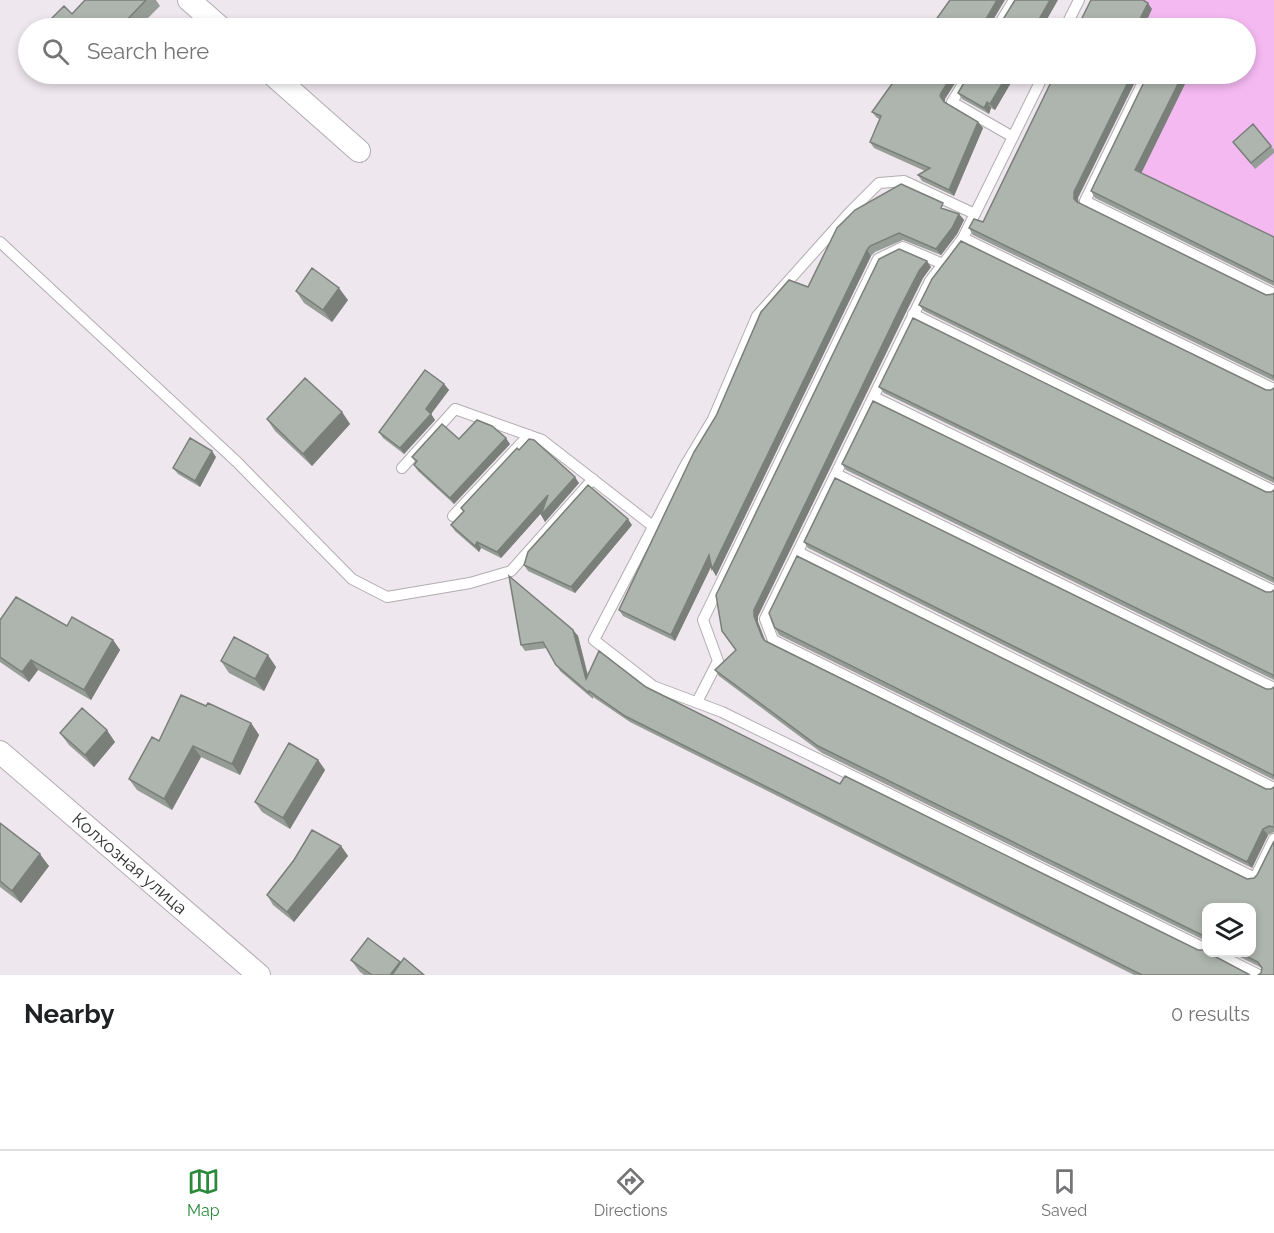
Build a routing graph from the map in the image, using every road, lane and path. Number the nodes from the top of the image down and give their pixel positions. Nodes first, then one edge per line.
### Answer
1 (189, 0) edge
2 (1014, 0) edge
3 (1079, 0) edge
4 (210, 18) edge
5 (1003, 18) edge
6 (1070, 18) edge
7 (283, 84) edge
8 (963, 84) edge
9 (1039, 84) edge
10 (1142, 84) edge
11 (1012, 137) junction
12 (359, 151) dead end
13 (975, 214) junction
14 (963, 238) junction
15 (0, 242) edge
16 (943, 264) junction
17 (1274, 294) edge
18 (913, 314) junction
19 (1274, 388) edge
20 (874, 397) junction
21 (529, 435) junction
22 (402, 468) dead end
23 (836, 474) junction
24 (592, 479) junction
25 (1274, 490) edge
26 (453, 516) dead end
27 (654, 526) junction
28 (798, 552) junction
29 (1274, 591) edge
30 (1274, 687) edge
31 (697, 702) junction
32 (1, 754) edge
33 (1274, 788) edge
34 (1274, 839) edge
35 (1202, 947) edge
36 (1224, 957) edge
37 (260, 975) edge
38 (1259, 975) edge

1 - 4 street
2 - 5 lane
3 - 6 lane
7 - 12 street
8 - 11 lane
9 - 11 lane
10 - 17 lane
11 - 13 lane
13 - 14 lane
13 - 27 lane
14 - 16 lane
14 - 19 lane
15 - 24 lane
16 - 18 lane
16 - 31 lane
18 - 20 lane
18 - 25 lane
20 - 23 lane
20 - 29 lane
21 - 22 lane
21 - 24 lane
21 - 26 lane
23 - 28 lane
23 - 30 lane
24 - 27 lane
27 - 31 lane
28 - 33 lane
28 - 34 lane
31 - 35 lane
32 - 37 street, Колхозная улица
36 - 38 lane

